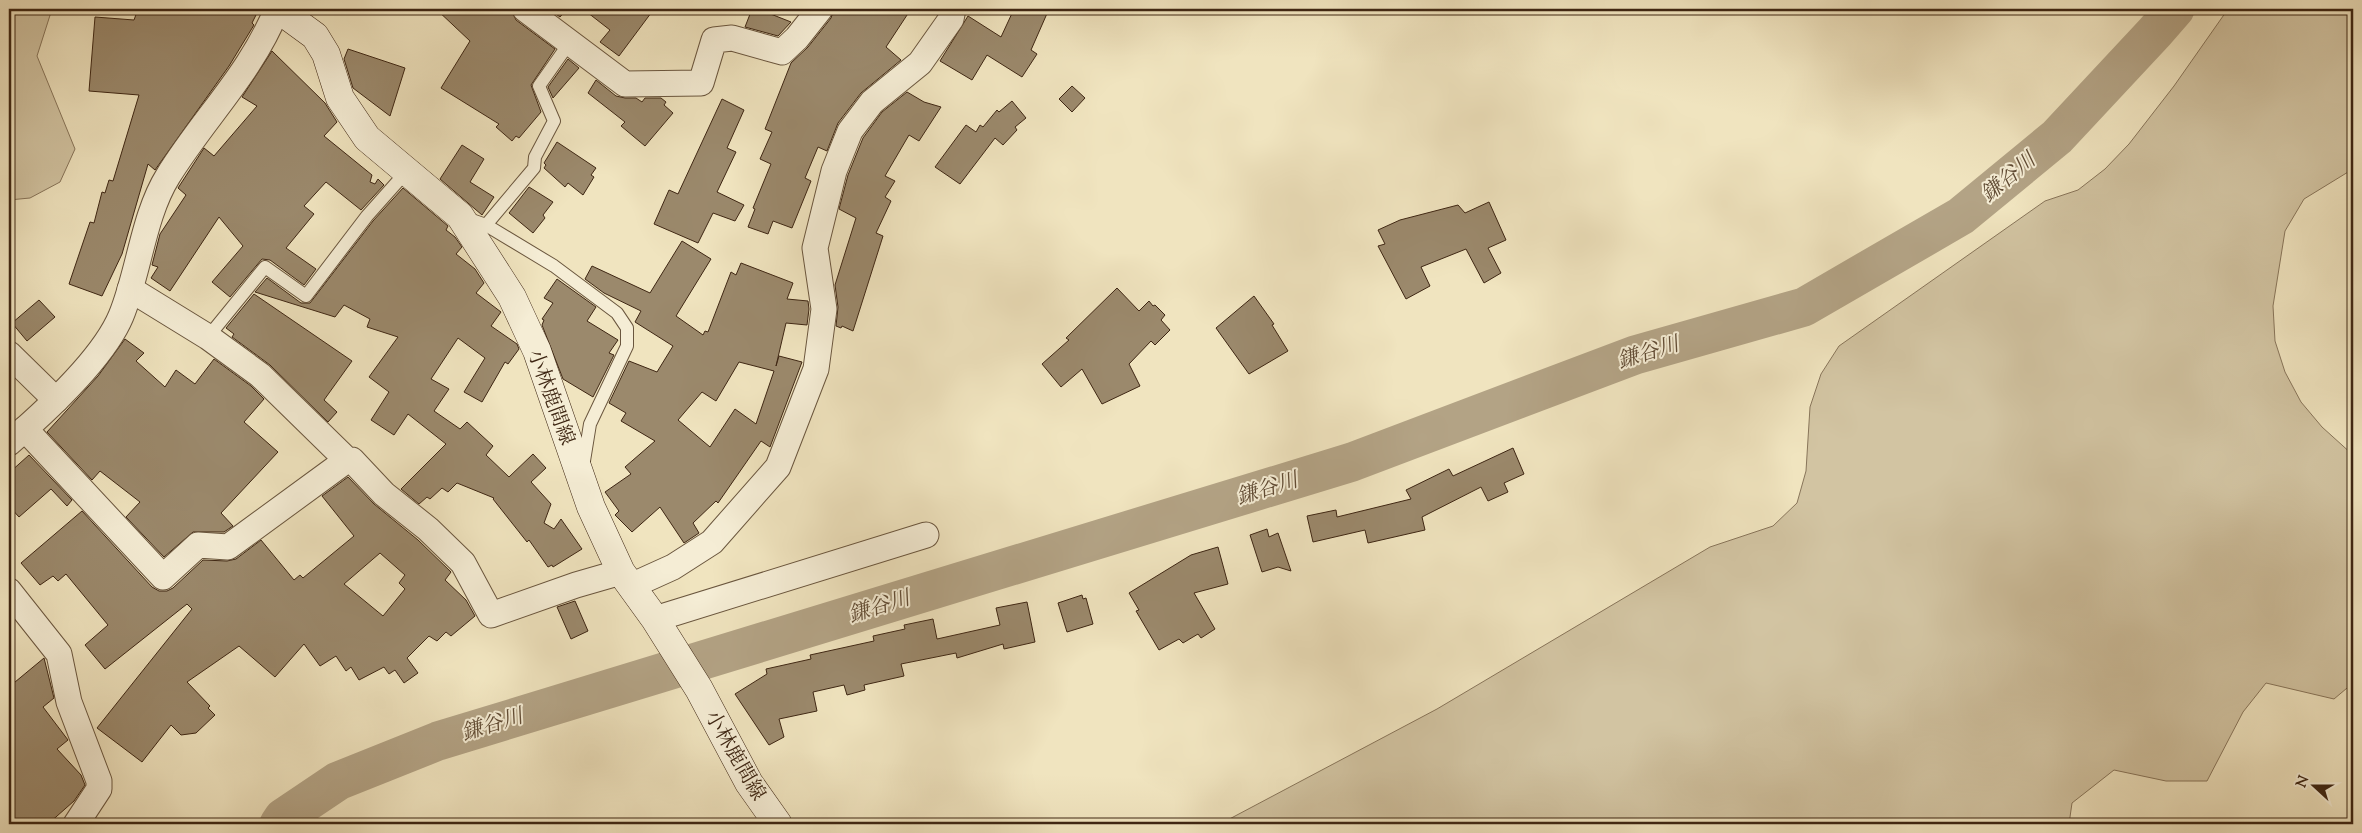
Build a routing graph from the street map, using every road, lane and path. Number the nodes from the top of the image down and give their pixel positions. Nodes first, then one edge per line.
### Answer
1 (277, 9) edge
2 (525, 9) edge
3 (820, 9) edge
4 (953, 9) edge
5 (570, 42) junction
6 (407, 171) junction
7 (460, 216) junction
8 (486, 225) junction
9 (130, 289) junction
10 (208, 337) junction
11 (9, 354) edge
12 (56, 400) junction
13 (17, 436) edge
14 (347, 460) junction
15 (581, 479) junction
16 (926, 535) dead end
17 (626, 579) junction
18 (9, 591) edge
19 (658, 623) junction
20 (76, 824) edge
21 (778, 824) edge

1 - 6 main road, 小林鹿間線
1 - 9 street
2 - 5 street
3 - 5 street
4 - 17 street
5 - 8 lane
6 - 7 main road, 小林鹿間線
6 - 10 lane
7 - 8 lane
7 - 15 main road, 小林鹿間線
8 - 15 lane
9 - 10 street
9 - 12 street
10 - 14 street
11 - 12 street
12 - 13 street
13 - 14 street
14 - 17 street
15 - 17 main road, 小林鹿間線
16 - 19 street
17 - 19 main road, 小林鹿間線
18 - 20 street
19 - 21 main road, 小林鹿間線

